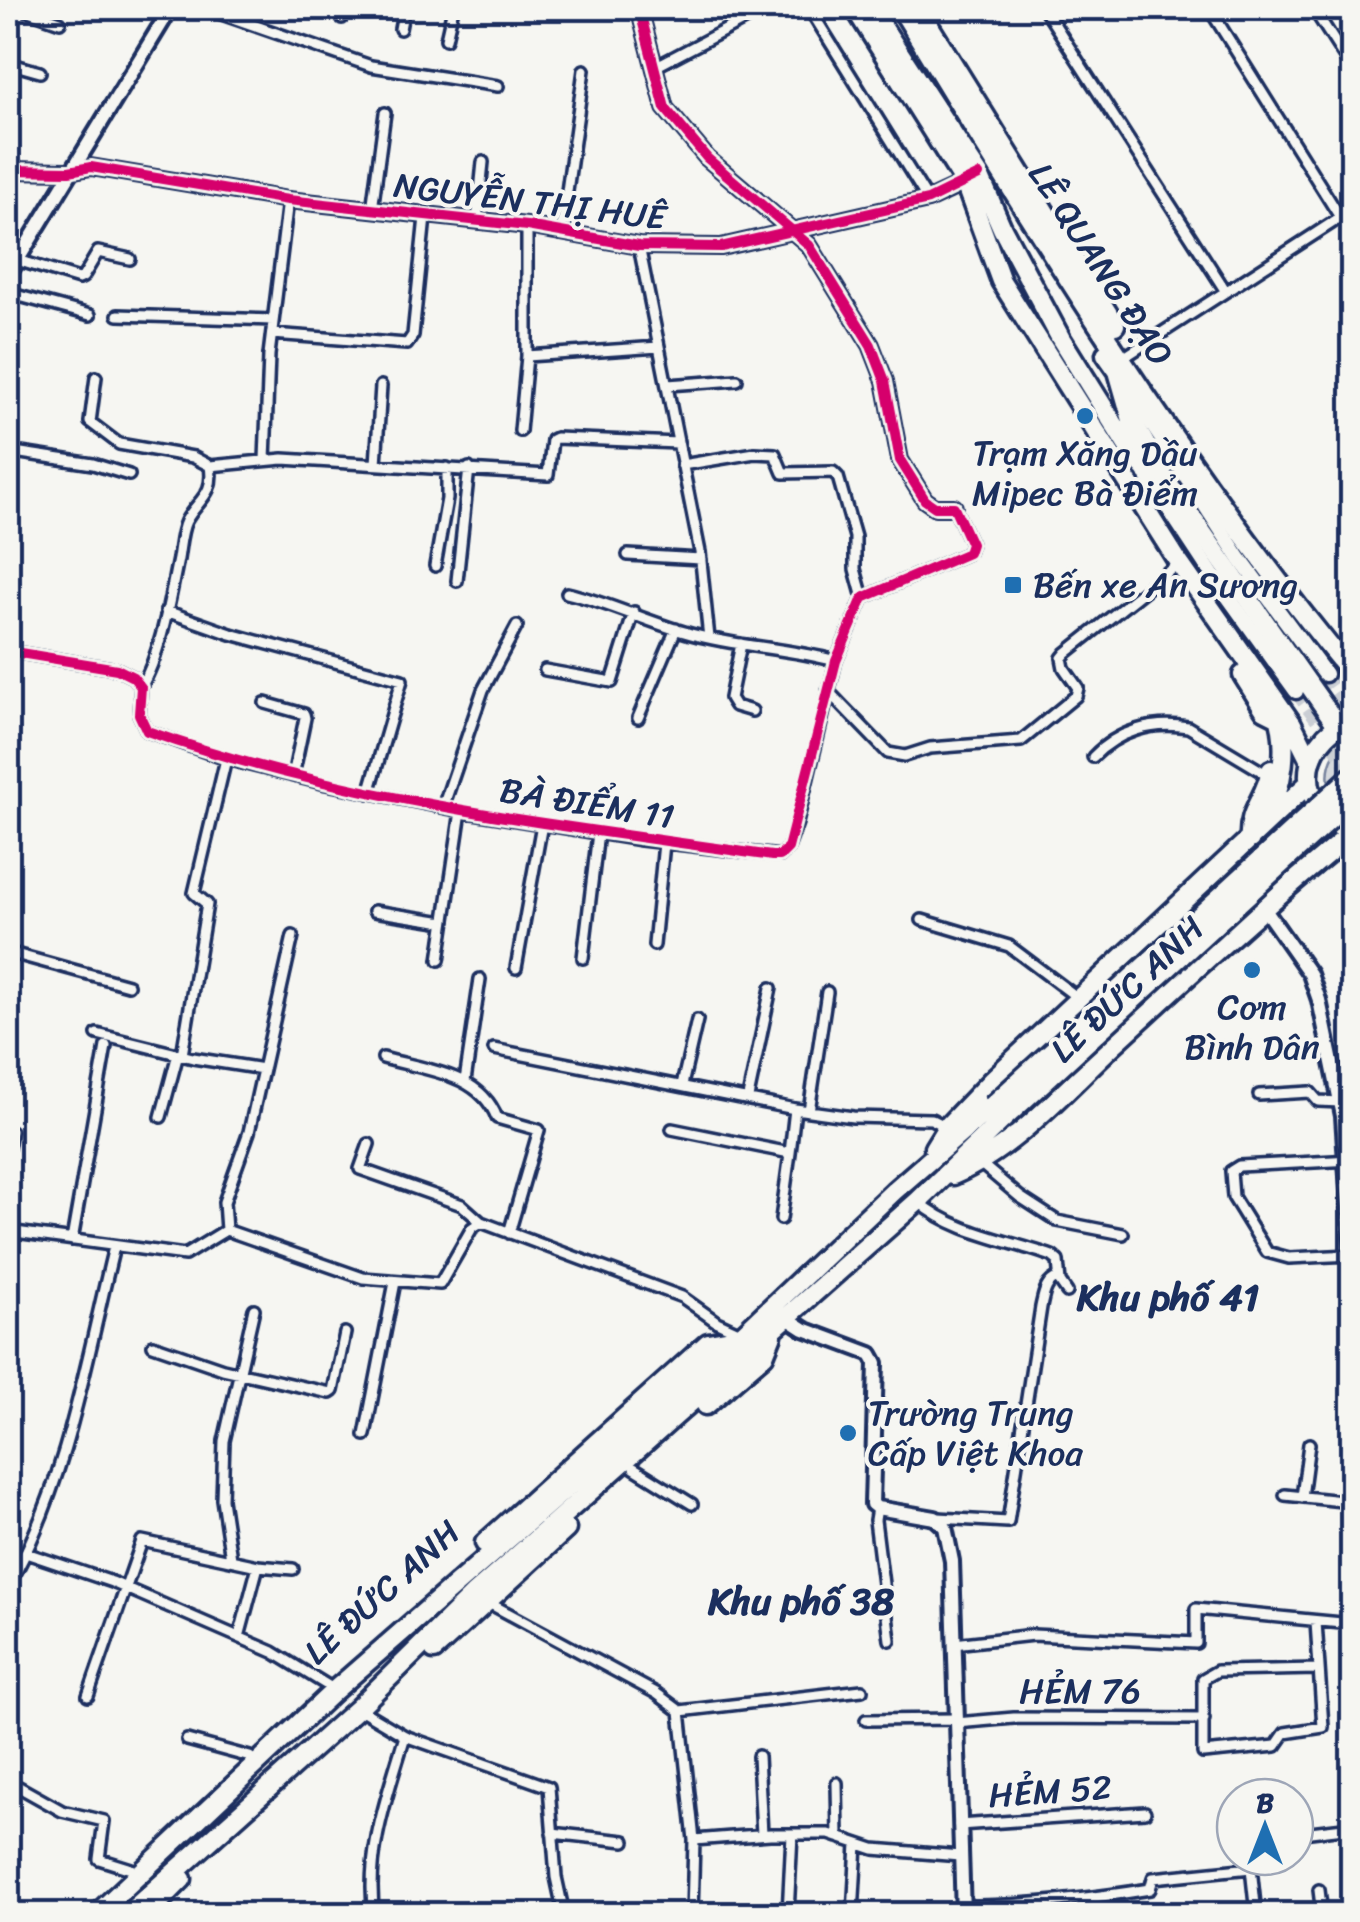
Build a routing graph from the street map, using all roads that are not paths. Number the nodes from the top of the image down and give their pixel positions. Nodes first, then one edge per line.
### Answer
1 (20, 8) edge
2 (171, 8) edge
3 (204, 8) edge
4 (404, 8) edge
5 (453, 8) edge
6 (638, 8) edge
7 (767, 8) edge
8 (809, 8) edge
9 (856, 8) edge
10 (870, 8) edge
11 (901, 8) edge
12 (1044, 8) edge
13 (1209, 8) edge
14 (1313, 8) edge
15 (927, 11) edge
16 (60, 22) dead end
17 (400, 29) dead end
18 (446, 38) dead end
19 (8, 63) edge
20 (654, 68) junction
21 (584, 70) dead end
22 (1352, 70) edge
23 (40, 72) dead end
24 (498, 86) dead end
25 (385, 113) dead end
26 (483, 162) dead end
27 (8, 170) edge
28 (69, 171) junction
29 (972, 179) junction
30 (288, 200) junction
31 (928, 200) junction
32 (372, 210) junction
33 (1352, 210) edge
34 (425, 216) junction
35 (1340, 217) junction
36 (477, 221) junction
37 (527, 226) junction
38 (793, 229) junction
39 (561, 234) junction
40 (639, 246) junction
41 (130, 259) dead end
42 (16, 260) junction
43 (1025, 274) junction
44 (8, 276) edge
45 (1224, 290) junction
46 (8, 293) edge
47 (90, 314) dead end
48 (118, 315) dead end
49 (273, 320) junction
50 (1030, 327) junction
51 (272, 334) junction
52 (660, 347) junction
53 (527, 356) junction
54 (1124, 360) junction
55 (96, 377) dead end
56 (737, 380) dead end
57 (668, 385) junction
58 (381, 386) dead end
59 (520, 431) dead end
60 (678, 443) junction
61 (8, 451) edge
62 (1135, 458) junction
63 (266, 460) junction
64 (376, 464) junction
65 (682, 464) junction
66 (210, 466) junction
67 (447, 468) junction
68 (469, 468) junction
69 (129, 474) dead end
70 (1164, 478) junction
71 (954, 506) joint
72 (628, 554) dead end
73 (701, 559) junction
74 (1179, 563) junction
75 (436, 566) dead end
76 (457, 580) dead end
77 (567, 592) dead end
78 (863, 598) junction
79 (166, 611) junction
80 (634, 612) junction
81 (517, 626) dead end
82 (676, 629) junction
83 (708, 638) junction
84 (740, 644) junction
85 (1342, 650) edge
86 (8, 651) edge
87 (836, 662) junction
88 (545, 670) dead end
89 (1325, 674) tunnel mouth
90 (1352, 674) edge
91 (141, 686) junction
92 (828, 691) junction
93 (1296, 691) tunnel mouth
94 (266, 702) dead end
95 (752, 710) dead end
96 (1277, 711) junction
97 (638, 718) dead end
98 (1345, 721) edge
99 (1093, 758) dead end
100 (226, 759) junction
101 (1310, 762) junction
102 (293, 776) junction
103 (1352, 776) edge
104 (1270, 777) junction
105 (1310, 783) junction
106 (369, 793) junction
107 (1352, 799) edge
108 (443, 807) junction
109 (461, 811) junction
110 (542, 824) junction
111 (598, 833) junction
112 (1352, 834) edge
113 (1250, 839) junction
114 (664, 843) junction
115 (1291, 882) junction
116 (1262, 907) junction
117 (374, 911) dead end
118 (922, 920) dead end
119 (444, 922) junction
120 (293, 936) dead end
121 (654, 945) dead end
122 (8, 952) edge
123 (583, 958) dead end
124 (438, 960) dead end
125 (516, 968) dead end
126 (480, 978) dead end
127 (128, 985) dead end
128 (771, 988) dead end
129 (826, 992) dead end
130 (1080, 1000) junction
131 (697, 1020) dead end
132 (96, 1034) dead end
133 (106, 1046) dead end
134 (494, 1048) dead end
135 (180, 1054) junction
136 (383, 1058) dead end
137 (264, 1068) junction
138 (465, 1081) junction
139 (682, 1085) junction
140 (1259, 1095) dead end
141 (748, 1097) junction
142 (1341, 1102) junction
143 (795, 1109) junction
144 (810, 1111) junction
145 (998, 1112) junction
146 (162, 1117) dead end
147 (947, 1127) junction
148 (672, 1129) dead end
149 (8, 1130) edge
150 (368, 1144) dead end
151 (8, 1148) edge
152 (790, 1153) junction
153 (1350, 1160) edge
154 (926, 1162) junction
155 (980, 1163) junction
156 (939, 1182) junction
157 (1351, 1198) edge
158 (918, 1201) junction
159 (781, 1219) dead end
160 (481, 1222) junction
161 (226, 1230) junction
162 (8, 1231) edge
163 (508, 1233) junction
164 (1123, 1234) dead end
165 (72, 1240) junction
166 (114, 1247) junction
167 (1352, 1253) edge
168 (1059, 1276) junction
169 (395, 1282) junction
170 (1066, 1292) dead end
171 (254, 1308) dead end
172 (780, 1324) junction
173 (345, 1333) dead end
174 (740, 1336) junction
175 (152, 1345) dead end
176 (241, 1374) junction
177 (365, 1435) dead end
178 (1308, 1444) dead end
179 (1349, 1452) dead end
180 (634, 1468) junction
181 (1285, 1495) dead end
182 (1302, 1496) junction
183 (1349, 1502) edge
184 (692, 1504) dead end
185 (877, 1508) junction
186 (935, 1518) junction
187 (26, 1553) junction
188 (232, 1559) junction
189 (258, 1566) junction
190 (293, 1568) dead end
191 (8, 1573) edge
192 (124, 1588) junction
193 (480, 1598) junction
194 (1316, 1622) junction
195 (1352, 1624) edge
196 (239, 1638) junction
197 (890, 1640) dead end
198 (954, 1644) junction
199 (1317, 1669) junction
200 (332, 1687) junction
201 (862, 1690) dead end
202 (88, 1696) dead end
203 (362, 1711) junction
204 (680, 1711) junction
205 (1204, 1718) junction
206 (866, 1720) dead end
207 (956, 1721) junction
208 (405, 1736) junction
209 (187, 1740) dead end
210 (758, 1756) dead end
211 (250, 1757) junction
212 (837, 1783) dead end
213 (19, 1787) dead end
214 (1145, 1812) dead end
215 (959, 1825) junction
216 (1352, 1827) edge
217 (1315, 1831) edge
218 (552, 1833) junction
219 (762, 1834) junction
220 (792, 1834) junction
221 (838, 1837) junction
222 (694, 1840) junction
223 (626, 1841) dead end
224 (857, 1844) junction
225 (960, 1856) junction
226 (131, 1869) junction
227 (1319, 1890) dead end
228 (962, 1910) edge
229 (82, 1914) edge
230 (96, 1914) edge
231 (128, 1914) edge
232 (147, 1914) edge
233 (374, 1914) edge
234 (564, 1914) edge
235 (692, 1914) edge
236 (788, 1914) edge
237 (853, 1914) edge
238 (1256, 1914) edge
239 (1322, 1914) edge

1 - 16 street
2 - 28 street
3 - 24 street
4 - 17 street
5 - 18 street
6 - 20 street
7 - 20 street
8 - 31 street
9 - 29 highway, LÊ QUANG ĐẠO
10 - 29 highway, LÊ QUANG ĐẠO
11 - 54 highway, LÊ QUANG ĐẠO
12 - 45 street
13 - 35 street
14 - 22 street
15 - 54 highway, LÊ QUANG ĐẠO
19 - 23 street
20 - 38 street
21 - 39 street
25 - 32 street
26 - 36 street
27 - 28 street, NGUYỄN THỊ HUÊ
28 - 30 street, NGUYỄN THỊ HUÊ
28 - 42 street
29 - 31 street, NGUYỄN THỊ HUÊ
29 - 43 highway, LÊ QUANG ĐẠO
29 - 50 highway, LÊ QUANG ĐẠO
30 - 32 street, NGUYỄN THỊ HUÊ
30 - 49 street
31 - 38 street, NGUYỄN THỊ HUÊ
32 - 34 street, NGUYỄN THỊ HUÊ
33 - 35 street
34 - 36 street, NGUYỄN THỊ HUÊ
34 - 51 street
35 - 45 street
36 - 37 street, NGUYỄN THỊ HUÊ
37 - 39 street, NGUYỄN THỊ HUÊ
37 - 53 street
38 - 40 street, NGUYỄN THỊ HUÊ
38 - 71 street
39 - 40 street, NGUYỄN THỊ HUÊ
40 - 52 street
41 - 42 street
42 - 44 street
43 - 50 highway
43 - 62 highway, LÊ QUANG ĐẠO
45 - 54 street
46 - 47 street
48 - 49 street
49 - 51 street
50 - 74 highway, LÊ QUANG ĐẠO
51 - 63 street
52 - 53 street
52 - 57 street
53 - 59 street
54 - 70 highway, LÊ QUANG ĐẠO
54 - 85 highway, LÊ QUANG ĐẠO
54 - 89 main road
55 - 66 street
56 - 57 street
57 - 60 street
58 - 64 street
60 - 65 street
60 - 68 street
61 - 69 street
62 - 70 highway, LÊ QUANG ĐẠO
62 - 93 main road
63 - 64 street
63 - 66 street
64 - 67 street
65 - 73 street
65 - 78 street
66 - 79 street
67 - 68 street
67 - 75 street
68 - 76 street
70 - 98 highway, LÊ QUANG ĐẠO
71 - 78 street
72 - 73 street
73 - 83 street
74 - 92 street
74 - 96 highway, LÊ QUANG ĐẠO
77 - 80 street
78 - 87 street, BÀ ĐIỂM 11
79 - 91 street
79 - 106 street
80 - 82 street
80 - 88 street
81 - 108 street
82 - 83 street
82 - 97 street
83 - 84 street
84 - 87 street
84 - 95 street
85 - 90 highway, LÊ QUANG ĐẠO
86 - 91 street
87 - 92 street, BÀ ĐIỂM 11
91 - 100 street, BÀ ĐIỂM 11
92 - 114 street, BÀ ĐIỂM 11
94 - 102 street
96 - 101 highway, LÊ QUANG ĐẠO
96 - 104 highway
96 - 113 highway
98 - 101 highway
99 - 104 street
100 - 102 street, BÀ ĐIỂM 11
100 - 135 street
101 - 105 highway
102 - 106 street, BÀ ĐIỂM 11
103 - 145 highway, bridge
104 - 113 highway
105 - 112 highway
105 - 113 highway, LÊ ĐỨC ANH
106 - 108 street, BÀ ĐIỂM 11
107 - 145 highway, bridge
108 - 109 street, BÀ ĐIỂM 11
109 - 110 street, BÀ ĐIỂM 11
109 - 119 street
110 - 111 street, BÀ ĐIỂM 11
110 - 125 street
111 - 114 street, BÀ ĐIỂM 11
111 - 123 street
112 - 115 highway, LÊ ĐỨC ANH
113 - 115 highway
113 - 130 highway, LÊ ĐỨC ANH
114 - 121 street
115 - 116 highway, LÊ ĐỨC ANH
116 - 142 street
116 - 155 highway, LÊ ĐỨC ANH
117 - 119 street
118 - 130 street
119 - 124 street
120 - 137 street
122 - 127 street
126 - 138 street
128 - 141 street
129 - 144 street
130 - 147 highway, LÊ ĐỨC ANH
131 - 139 street
132 - 135 street
133 - 165 street
134 - 139 street
135 - 137 street
135 - 146 street
136 - 138 street
137 - 161 street
138 - 163 street
139 - 141 street
140 - 142 street
141 - 143 street
142 - 153 street
143 - 144 street
143 - 152 street
144 - 147 street
145 - 154 highway, LÊ ĐỨC ANH
145 - 156 highway, LÊ ĐỨC ANH
147 - 154 highway, LÊ ĐỨC ANH
148 - 152 street
149 - 151 street
150 - 160 street
152 - 159 street
153 - 157 street
153 - 167 street
154 - 174 highway, LÊ ĐỨC ANH
155 - 156 highway, LÊ ĐỨC ANH
155 - 164 street
156 - 158 highway, LÊ ĐỨC ANH
157 - 167 street
158 - 168 street
158 - 172 highway, LÊ ĐỨC ANH
160 - 163 street
160 - 169 street
161 - 166 street
161 - 169 street
162 - 165 street
163 - 174 street
165 - 166 street
166 - 187 street
168 - 170 street
168 - 186 street
169 - 177 street
171 - 176 street
172 - 180 highway, LÊ ĐỨC ANH
172 - 185 street
172 - 193 highway, LÊ ĐỨC ANH
173 - 176 street
174 - 200 highway, LÊ ĐỨC ANH
175 - 176 street
176 - 188 street
178 - 182 street
179 - 183 street
180 - 184 street
180 - 193 highway, LÊ ĐỨC ANH
181 - 182 street
182 - 183 street
185 - 186 street
185 - 197 street
186 - 198 street
187 - 191 street
187 - 192 street
188 - 189 street
188 - 192 street
189 - 190 street
189 - 196 street
192 - 196 street
192 - 202 street
193 - 203 highway, LÊ ĐỨC ANH
193 - 204 street
194 - 195 street
194 - 198 street
194 - 199 street
196 - 200 street
198 - 207 street
199 - 205 street
199 - 205 street
200 - 211 highway, LÊ ĐỨC ANH
200 - 230 highway, LÊ ĐỨC ANH
201 - 204 street
203 - 208 street
203 - 231 highway, LÊ ĐỨC ANH
203 - 232 highway, LÊ ĐỨC ANH
204 - 222 street
205 - 207 street, HẺM 76
206 - 207 street, HẺM 76
207 - 215 street
208 - 218 street
208 - 233 street
209 - 211 street
210 - 219 street
211 - 226 highway, LÊ ĐỨC ANH
212 - 221 street
213 - 226 street
214 - 215 street, HẺM 52
215 - 225 street
216 - 217 street
218 - 223 street
218 - 234 street
219 - 220 street
219 - 222 street
220 - 221 street
220 - 236 street
221 - 224 street
222 - 235 street
224 - 225 street
224 - 237 street
225 - 228 street
226 - 229 highway, LÊ ĐỨC ANH
227 - 239 street
228 - 238 street

